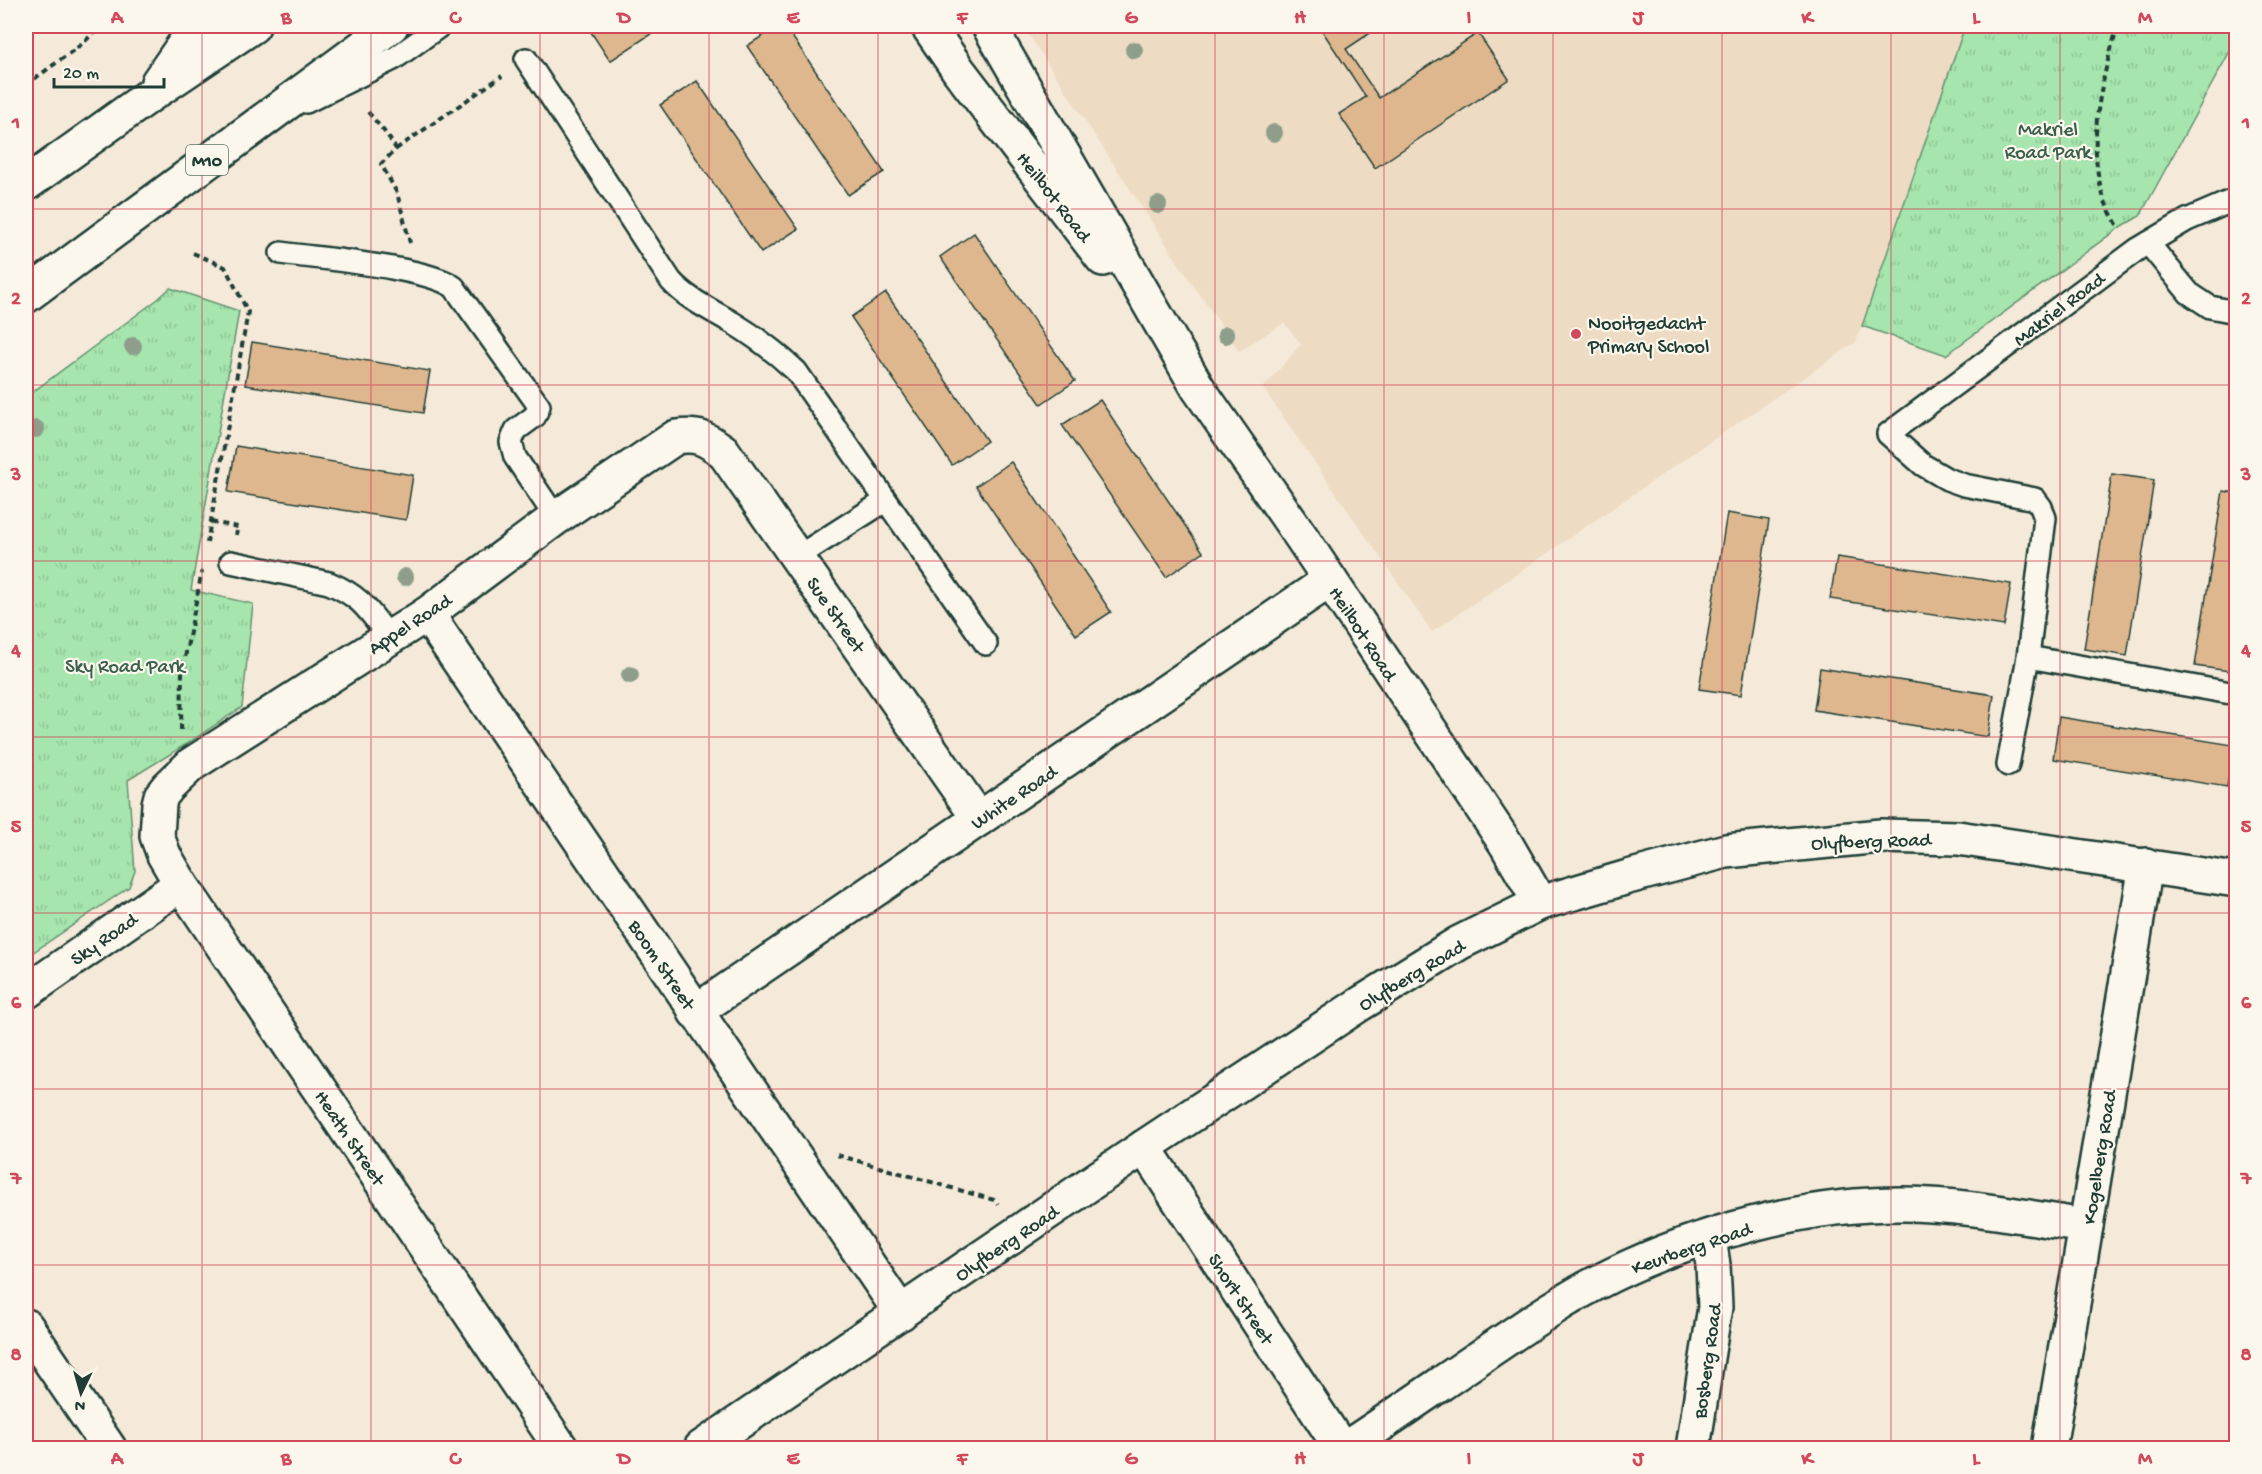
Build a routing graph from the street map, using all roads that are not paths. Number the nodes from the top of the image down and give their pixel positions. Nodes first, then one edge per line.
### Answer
1 (197, 26) edge
2 (253, 26) edge
3 (391, 26) edge
4 (440, 26) edge
5 (928, 26) edge
6 (989, 26) edge
7 (526, 59) dead end
8 (149, 96) junction
9 (259, 121) junction
10 (26, 184) edge
11 (2236, 199) edge
12 (2143, 246) junction
13 (282, 253) dead end
14 (26, 296) edge
15 (2236, 312) edge
16 (1185, 365) junction
17 (676, 437) joint
18 (885, 501) junction
19 (556, 518) junction
20 (797, 557) junction
21 (231, 562) dead end
22 (1330, 580) junction
23 (427, 614) junction
24 (389, 637) junction
25 (986, 644) dead end
26 (2028, 657) junction
27 (2236, 694) edge
28 (2008, 765) dead end
29 (158, 818) joint
30 (979, 819) junction
31 (2146, 866) junction
32 (2236, 880) edge
33 (181, 884) junction
34 (1540, 903) junction
35 (26, 992) edge
36 (695, 1012) junction
37 (1144, 1147) junction
38 (2086, 1226) junction
39 (1709, 1238) junction
40 (901, 1313) junction
41 (26, 1326) edge
42 (109, 1449) edge
43 (561, 1449) edge
44 (701, 1449) edge
45 (1341, 1449) edge
46 (1346, 1449) edge
47 (1693, 1449) edge
48 (2049, 1449) edge

1 - 8 street
2 - 8 street
3 - 9 street, M10
4 - 9 lane
5 - 16 street, Heilbot Road
6 - 16 street, Heilbot Road
7 - 18 lane
8 - 10 street
9 - 14 street, M10
11 - 12 lane, Makriel Road
12 - 15 lane
12 - 26 lane, Makriel Road
13 - 19 lane
16 - 22 street, Heilbot Road
17 - 19 street, Appel Road
17 - 20 street, Sue Street
18 - 20 lane
18 - 25 lane
19 - 23 street, Appel Road
20 - 30 street, Sue Street
21 - 24 lane
22 - 30 street, White Road
22 - 34 street, Heilbot Road
23 - 24 street, Appel Road
23 - 36 street, Boom Street
24 - 29 street, Appel Road
26 - 27 lane
26 - 28 lane
29 - 33 street, Heath Street
30 - 36 street, White Road
31 - 32 street, Olyfberg Road
31 - 34 street, Olyfberg Road
31 - 38 street, Kogelberg Road
33 - 35 street, Sky Road
33 - 43 street, Heath Street
34 - 37 street, Olyfberg Road
36 - 40 street, Boom Street
37 - 40 street, Olyfberg Road
37 - 45 street, Short Street
38 - 39 street, Keurberg Road
38 - 48 street, Kogelberg Road
39 - 46 street, Keurberg Road
39 - 47 street, Bosberg Road
40 - 44 street, Olyfberg Road
41 - 42 street

